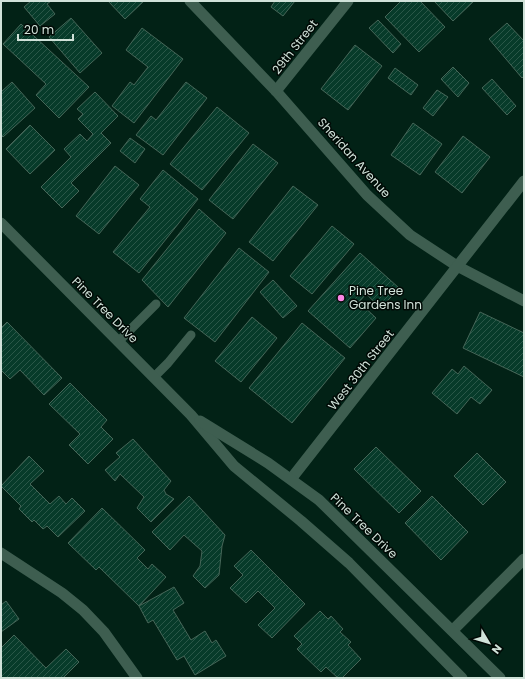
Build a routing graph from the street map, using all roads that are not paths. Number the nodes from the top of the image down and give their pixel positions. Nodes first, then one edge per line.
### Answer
1 (190, 1) edge
2 (348, 1) edge
3 (276, 91) junction
4 (524, 181) edge
5 (1, 222) edge
6 (458, 266) junction
7 (524, 301) edge
8 (156, 304) dead end
9 (191, 336) dead end
10 (118, 342) junction
11 (154, 377) junction
12 (191, 416) junction
13 (292, 479) junction
14 (1, 553) edge
15 (524, 559) edge
16 (453, 630) junction
17 (137, 678) edge
18 (462, 678) edge
19 (500, 678) edge

1 - 3 street, Sheridan Avenue
2 - 3 street, 29th Street
3 - 6 street, Sheridan Avenue
4 - 6 street, West 30th Street
5 - 10 street, Pine Tree Drive
6 - 7 street, Sheridan Avenue
6 - 13 street, West 30th Street
8 - 10 lane
9 - 11 lane
10 - 11 street, Pine Tree Drive
11 - 12 street, Pine Tree Drive
12 - 13 street, Pine Tree Drive
12 - 18 street, Pine Tree Drive
13 - 16 street, Pine Tree Drive
14 - 17 street
15 - 16 street
16 - 19 street, Pine Tree Drive

